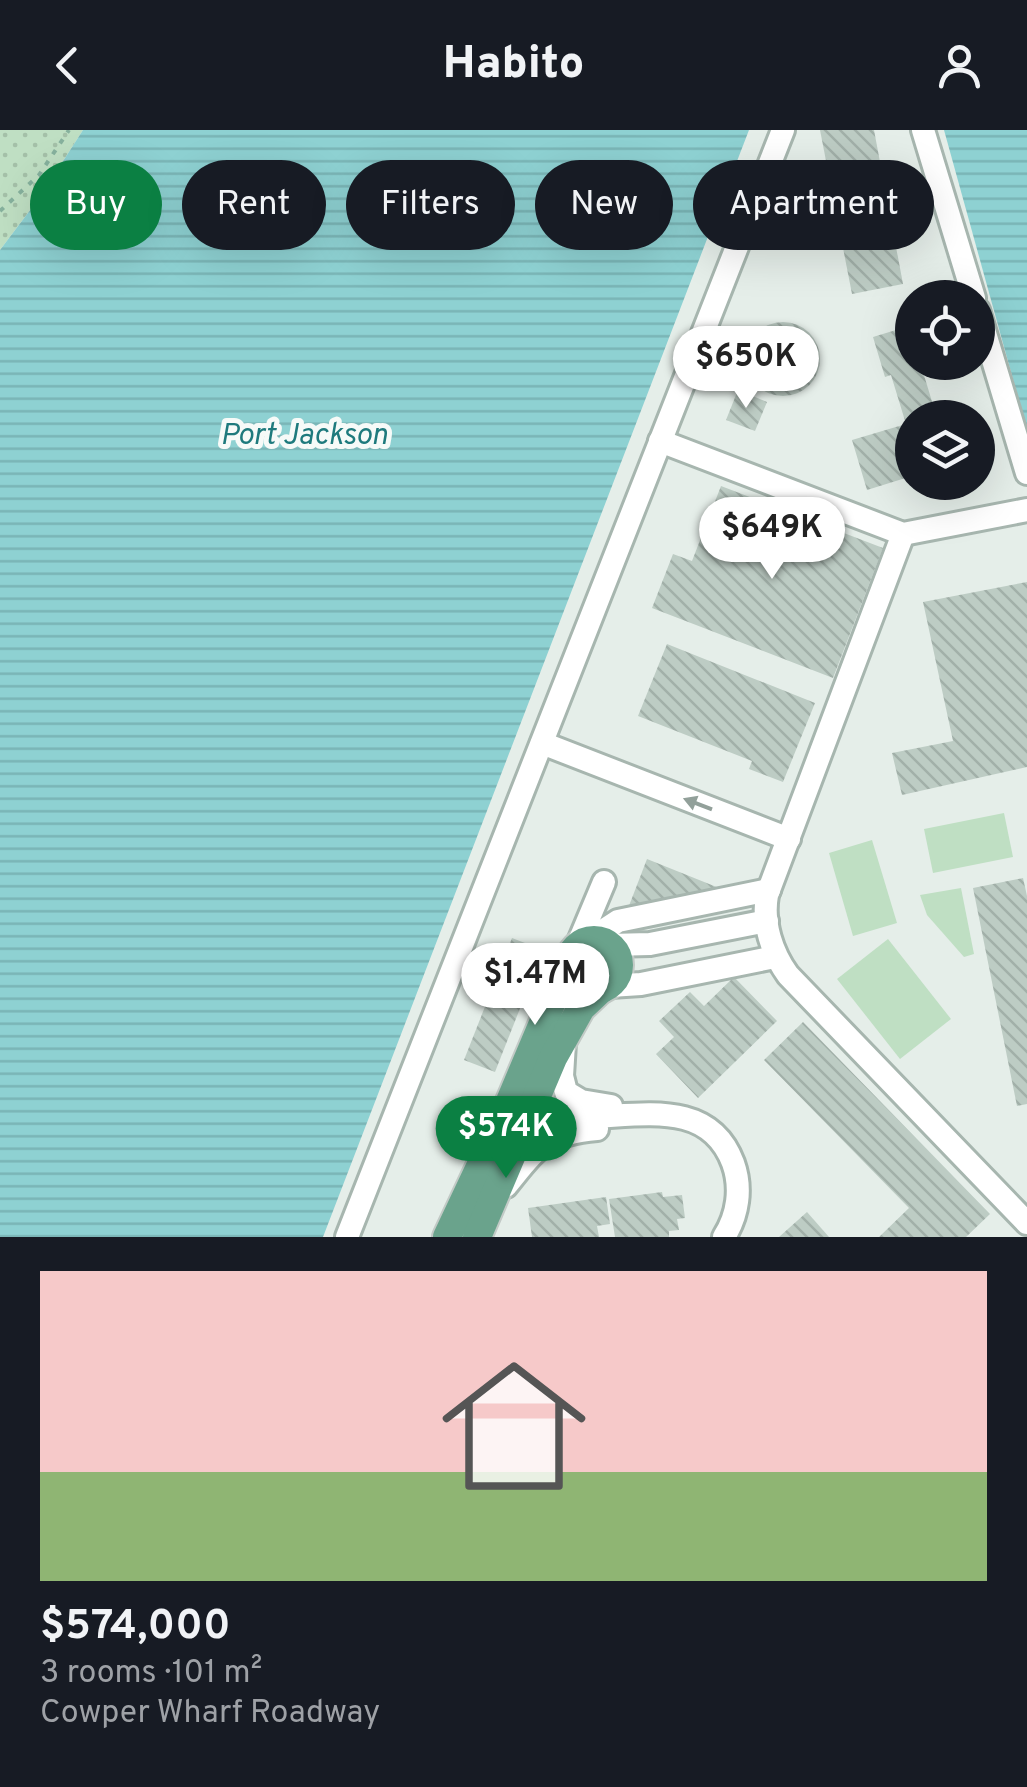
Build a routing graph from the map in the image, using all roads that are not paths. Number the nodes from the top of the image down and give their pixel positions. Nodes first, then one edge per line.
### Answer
1 (783, 130) edge
2 (923, 130) edge
3 (969, 280) edge
4 (995, 367) edge
5 (660, 441) junction
6 (1027, 473) edge
7 (1027, 510) edge
8 (903, 534) junction
9 (542, 743) junction
10 (789, 839) junction
11 (604, 882) dead end
12 (770, 924) junction
13 (596, 960) junction
14 (564, 1034) junction
15 (521, 1104) junction
16 (644, 1114) junction
17 (489, 1208) junction
18 (1027, 1222) edge
19 (347, 1237) edge
20 (446, 1237) edge
21 (477, 1237) edge
22 (724, 1237) edge

1 - 5 street
2 - 3 street
4 - 6 street
5 - 8 street
5 - 9 street
7 - 8 street
8 - 10 street
10 -> 9 street
9 - 19 street
10 - 12 street
11 - 13 street
12 - 13 street
12 - 13 street
12 - 18 street
13 - 14 main road
13 - 15 main road
14 - 15 main road
14 - 16 street
15 - 16 street
15 - 17 main road
15 - 20 main road
16 - 17 street
16 - 22 street
17 - 21 main road

